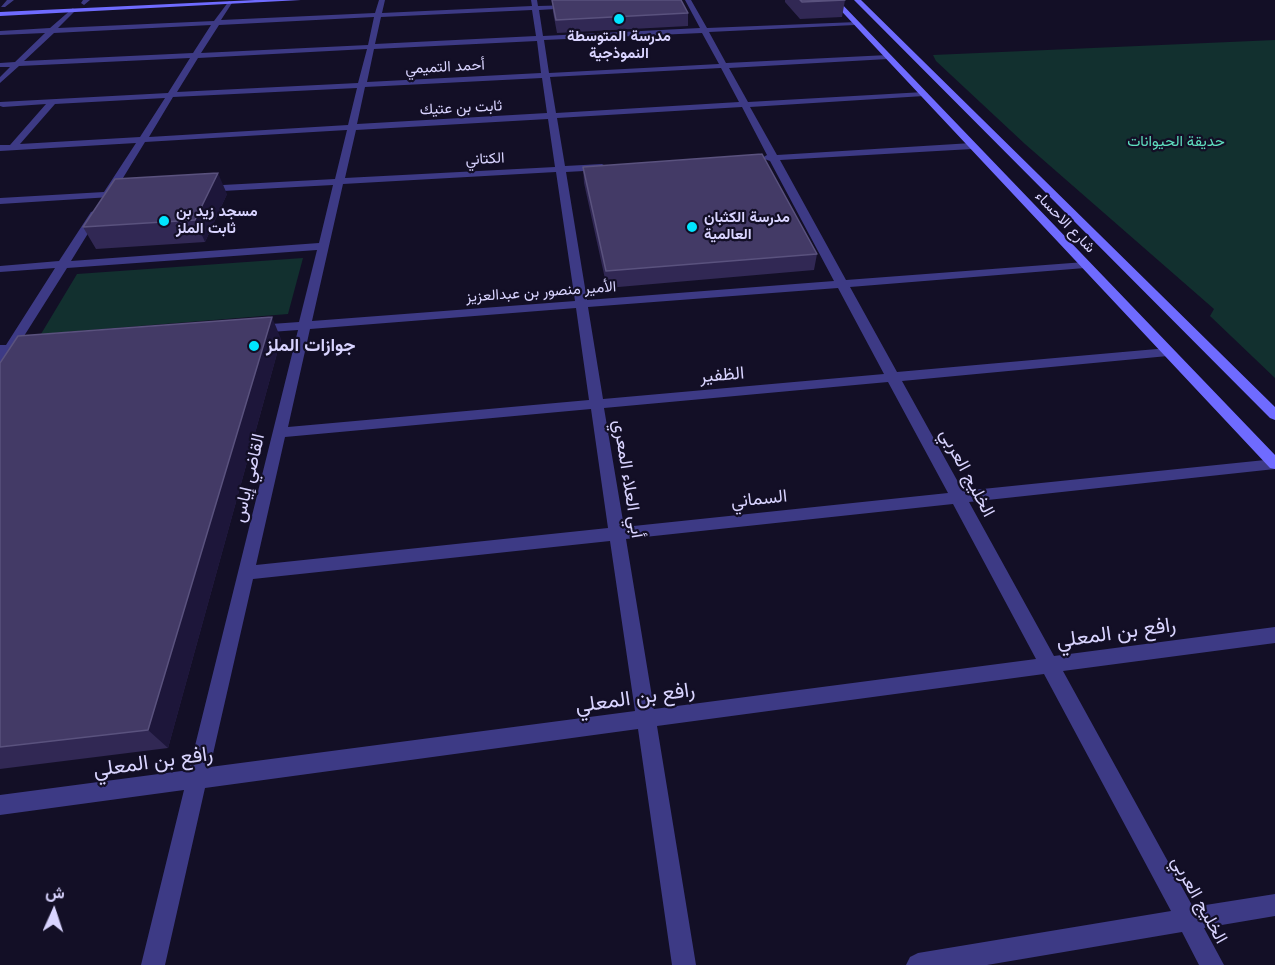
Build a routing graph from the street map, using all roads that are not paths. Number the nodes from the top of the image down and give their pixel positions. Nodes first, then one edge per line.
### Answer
1 (11, 0) edge
2 (148, 0) edge
3 (298, 0) edge
4 (684, 0) edge
5 (698, 0) edge
6 (834, 0) edge
7 (857, 0) edge
8 (86, 1) edge
9 (229, 3) junction
10 (534, 4) edge
11 (2, 6) edge
12 (582, 6) edge
13 (380, 8) edge
14 (73, 10) junction
15 (0, 14) edge
16 (216, 23) junction
17 (855, 23) junction
18 (53, 30) junction
19 (704, 30) junction
20 (0, 33) edge
21 (540, 39) junction
22 (371, 47) junction
23 (196, 56) junction
24 (888, 57) junction
25 (17, 64) junction
26 (0, 65) edge
27 (723, 66) junction
28 (545, 75) junction
29 (0, 81) edge
30 (362, 85) junction
31 (924, 94) junction
32 (171, 95) junction
33 (53, 101) junction
34 (3, 104) dead end
35 (745, 105) junction
36 (552, 116) junction
37 (352, 128) junction
38 (142, 140) junction
39 (972, 146) junction
40 (0, 148) edge
41 (12, 148) junction
42 (773, 157) junction
43 (751, 159) edge
44 (616, 166) edge
45 (560, 169) junction
46 (339, 182) junction
47 (188, 190) edge
48 (130, 194) edge
49 (107, 195) junction
50 (0, 201) edge
51 (324, 246) junction
52 (63, 265) junction
53 (1085, 265) junction
54 (0, 269) edge
55 (842, 284) junction
56 (581, 304) junction
57 (305, 326) junction
58 (246, 330) edge
59 (45, 346) edge
60 (5, 349) edge
61 (1168, 352) junction
62 (0, 364) edge
63 (892, 377) junction
64 (597, 404) junction
65 (1275, 415) edge
66 (279, 433) junction
67 (1275, 464) edge
68 (958, 498) junction
69 (617, 534) junction
70 (246, 573) junction
71 (1275, 635) edge
72 (1049, 665) junction
73 (646, 719) junction
74 (198, 778) junction
75 (0, 805) edge
76 (1275, 905) edge
77 (1188, 920) junction
78 (153, 965) edge
79 (684, 965) edge
80 (918, 965) edge
81 (1212, 965) edge

1 - 11 street
2 - 8 main road
3 - 9 main road
4 - 5 street
4 - 19 street, الخليج العربي
6 - 17 main road, شارع الاحساء
7 - 65 main road, شارع الاحساء
8 - 11 main road
9 - 14 main road
9 - 16 street
10 - 12 street
10 - 13 street
10 - 21 street, أبي العلاء المعري
13 - 16 street
13 - 22 street, القاضي إياس
14 - 15 main road
14 - 18 street
16 - 18 street
16 - 23 street
17 - 19 street
17 - 24 main road, شارع الاحساء
18 - 20 street
18 - 25 street
19 - 21 street
19 - 27 street, الخليج العربي
21 - 22 street
21 - 28 street, أبي العلاء المعري
22 - 23 street
22 - 30 street, القاضي إياس
23 - 25 street
23 - 32 street
24 - 27 street, أحمد التميمي
24 - 31 main road, شارع الاحساء
25 - 26 street
25 - 29 street
27 - 28 street, أحمد التميمي
27 - 35 street, الخليج العربي
28 - 30 street, أحمد التميمي
28 - 36 street, أبي العلاء المعري
30 - 32 street, أحمد التميمي
30 - 37 street, القاضي إياس
31 - 35 street, ثابت بن عتيك
31 - 39 main road, شارع الاحساء
32 - 33 street, أحمد التميمي
32 - 38 street
33 - 34 street, أحمد التميمي
33 - 41 street
35 - 36 street, ثابت بن عتيك
35 - 42 street, الخليج العربي
36 - 37 street, ثابت بن عتيك
36 - 45 street, أبي العلاء المعري
37 - 38 street, ثابت بن عتيك
37 - 46 street, القاضي إياس
38 - 41 street, ثابت بن عتيك
38 - 49 street
39 - 42 street
39 - 53 main road, شارع الاحساء
40 - 41 street, ثابت بن عتيك
42 - 43 street
42 - 55 street, الخليج العربي
44 - 45 street, الكتاني
45 - 46 street, الكتاني
45 - 56 street, أبي العلاء المعري
46 - 47 street, الكتاني
46 - 51 street, القاضي إياس
48 - 49 street
49 - 50 street
49 - 52 street
51 - 52 street
51 - 57 street, القاضي إياس
52 - 54 street
52 - 60 street
53 - 55 street, الأمير منصور بن عبدالعزيز
53 - 61 main road, شارع الاحساء
55 - 56 street, الأمير منصور بن عبدالعزيز
55 - 63 street, الخليج العربي
56 - 57 street, الأمير منصور بن عبدالعزيز
56 - 64 street, أبي العلاء المعري
57 - 58 street, الأمير منصور بن عبدالعزيز
57 - 66 street, القاضي إياس
59 - 60 street
60 - 62 street
61 - 63 street, الظفير
61 - 67 main road, شارع الاحساء
63 - 64 street, الظفير
63 - 68 street, الخليج العربي
64 - 66 street, الظفير
64 - 69 street, أبي العلاء المعري
66 - 70 street, القاضي إياس
67 - 68 street, السماني
68 - 69 street, السماني
68 - 72 street, الخليج العربي
69 - 70 street, السماني
69 - 73 street, أبي العلاء المعري
70 - 74 street, القاضي إياس
71 - 72 street, رافع بن المعلي
72 - 73 street, رافع بن المعلي
72 - 77 street, الخليج العربي
73 - 74 street, رافع بن المعلي
73 - 79 street, أبي العلاء المعري
74 - 75 street, رافع بن المعلي
74 - 78 street, القاضي إياس
76 - 77 street
77 - 80 street
77 - 81 street, الخليج العربي

